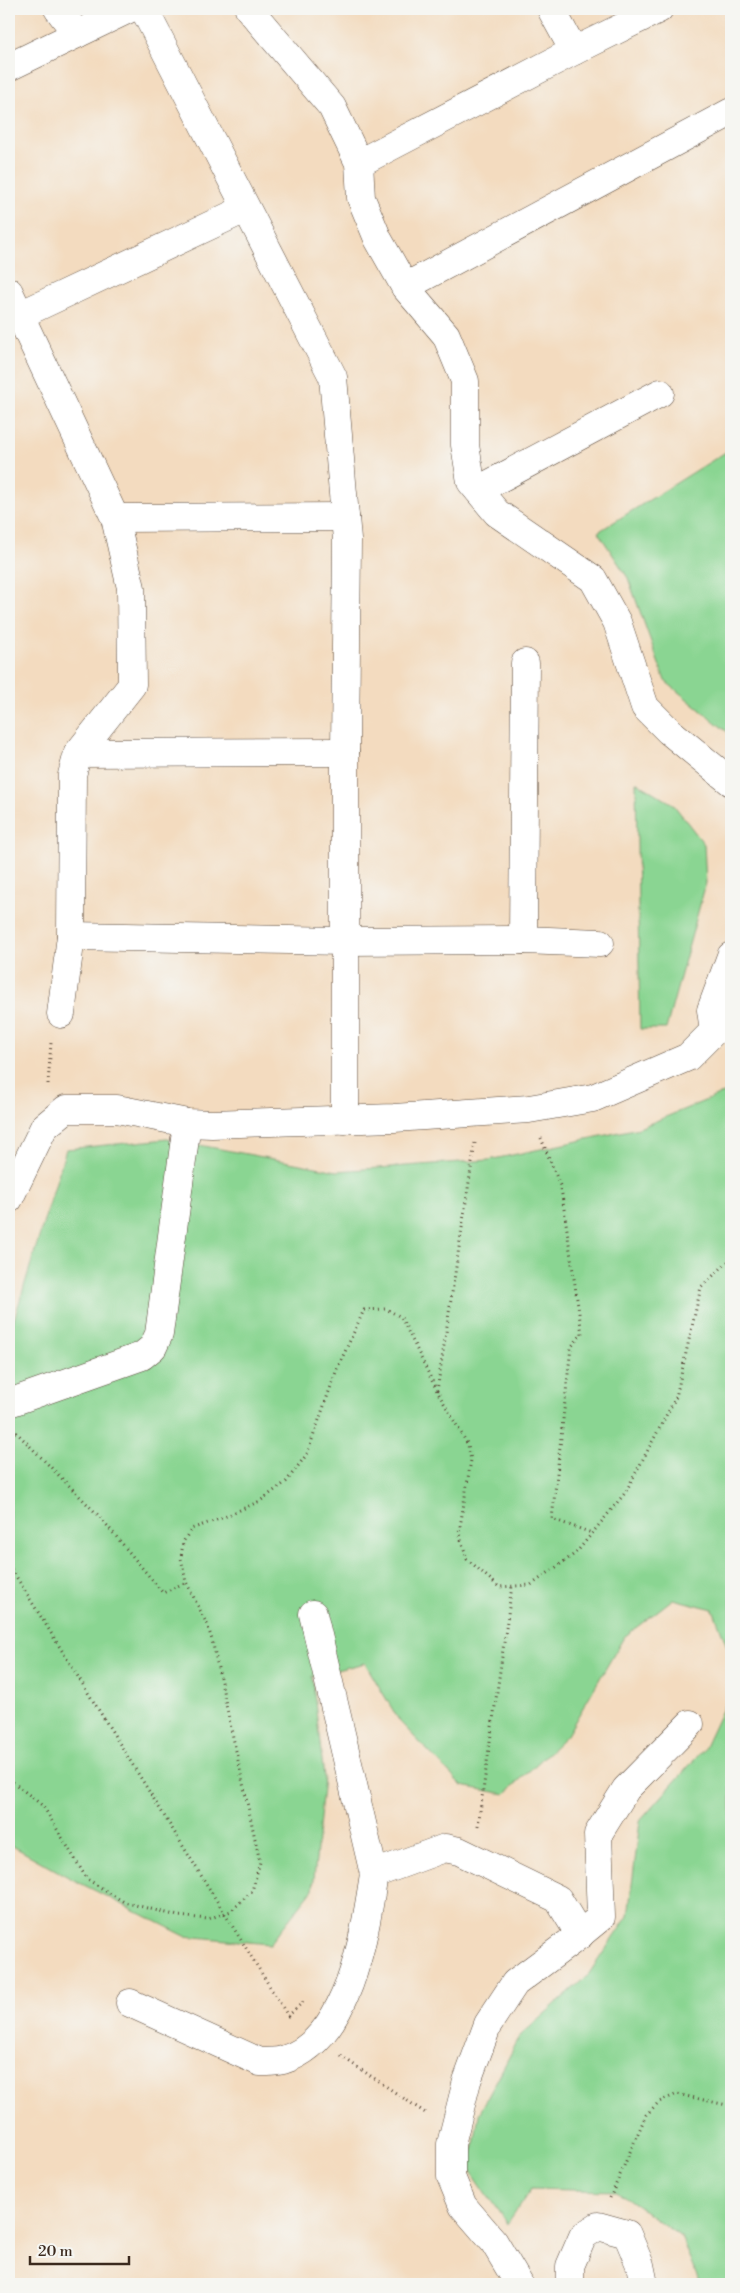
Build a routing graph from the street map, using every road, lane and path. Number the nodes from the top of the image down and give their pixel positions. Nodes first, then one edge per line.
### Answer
1 (58, 9) edge
2 (129, 9) edge
3 (144, 9) edge
4 (249, 9) edge
5 (551, 9) edge
6 (659, 9) edge
7 (77, 34) junction
8 (574, 50) junction
9 (9, 67) edge
10 (731, 112) edge
11 (359, 163) junction
12 (246, 209) junction
13 (405, 287) junction
14 (14, 304) edge
15 (660, 393) dead end
16 (478, 490) junction
17 (345, 517) junction
18 (115, 518) junction
19 (526, 663) dead end
20 (345, 752) junction
21 (78, 753) junction
22 (731, 782) edge
23 (72, 936) junction
24 (523, 940) junction
25 (344, 941) junction
26 (600, 943) dead end
27 (731, 956) edge
28 (62, 1014) joint
29 (723, 1032) edge
30 (529, 1109) junction
31 (479, 1112) junction
32 (58, 1116) junction
33 (345, 1120) junction
34 (187, 1123) junction
35 (9, 1199) edge
36 (731, 1259) edge
37 (438, 1391) junction
38 (10, 1411) edge
39 (592, 1533) junction
40 (9, 1566) edge
41 (186, 1582) junction
42 (512, 1586) junction
43 (313, 1614) dead end
44 (690, 1724) dead end
45 (9, 1779) edge
46 (473, 1857) junction
47 (374, 1874) junction
48 (224, 1913) junction
49 (580, 1935) junction
50 (308, 1997) dead end
51 (130, 2003) dead end
52 (316, 2038) junction
53 (731, 2106) edge
54 (454, 2132) junction
55 (598, 2226) junction
56 (519, 2284) edge
57 (570, 2284) edge
58 (644, 2284) edge

1 - 7 street
2 - 7 street
3 - 12 street
4 - 11 street
5 - 8 street
6 - 8 street
7 - 9 street
8 - 11 street
10 - 13 street
11 - 13 street
12 - 14 street
12 - 17 street
13 - 16 street
14 - 18 street
15 - 16 street
16 - 22 street
17 - 18 street
17 - 20 street
18 - 21 street
19 - 24 street
20 - 21 street
20 - 25 street
21 - 23 street
23 - 25 street
23 - 28 street
24 - 25 street
24 - 26 street
25 - 33 street
27 - 29 street
28 - 32 path
29 - 30 street
30 - 31 street
30 - 39 path
31 - 33 street
31 - 37 path
32 - 34 street
32 - 35 street
33 - 34 street
34 - 38 street
36 - 39 path
37 - 41 path
37 - 42 path
38 - 41 path
39 - 42 path
40 - 48 path
41 - 48 path
42 - 46 path
43 - 47 street
44 - 49 street
45 - 48 path
46 - 47 street
46 - 49 street
47 - 52 street
48 - 50 path
49 - 54 street
51 - 52 street
52 - 54 path
53 - 55 path
54 - 56 street
55 - 57 street
55 - 58 street

